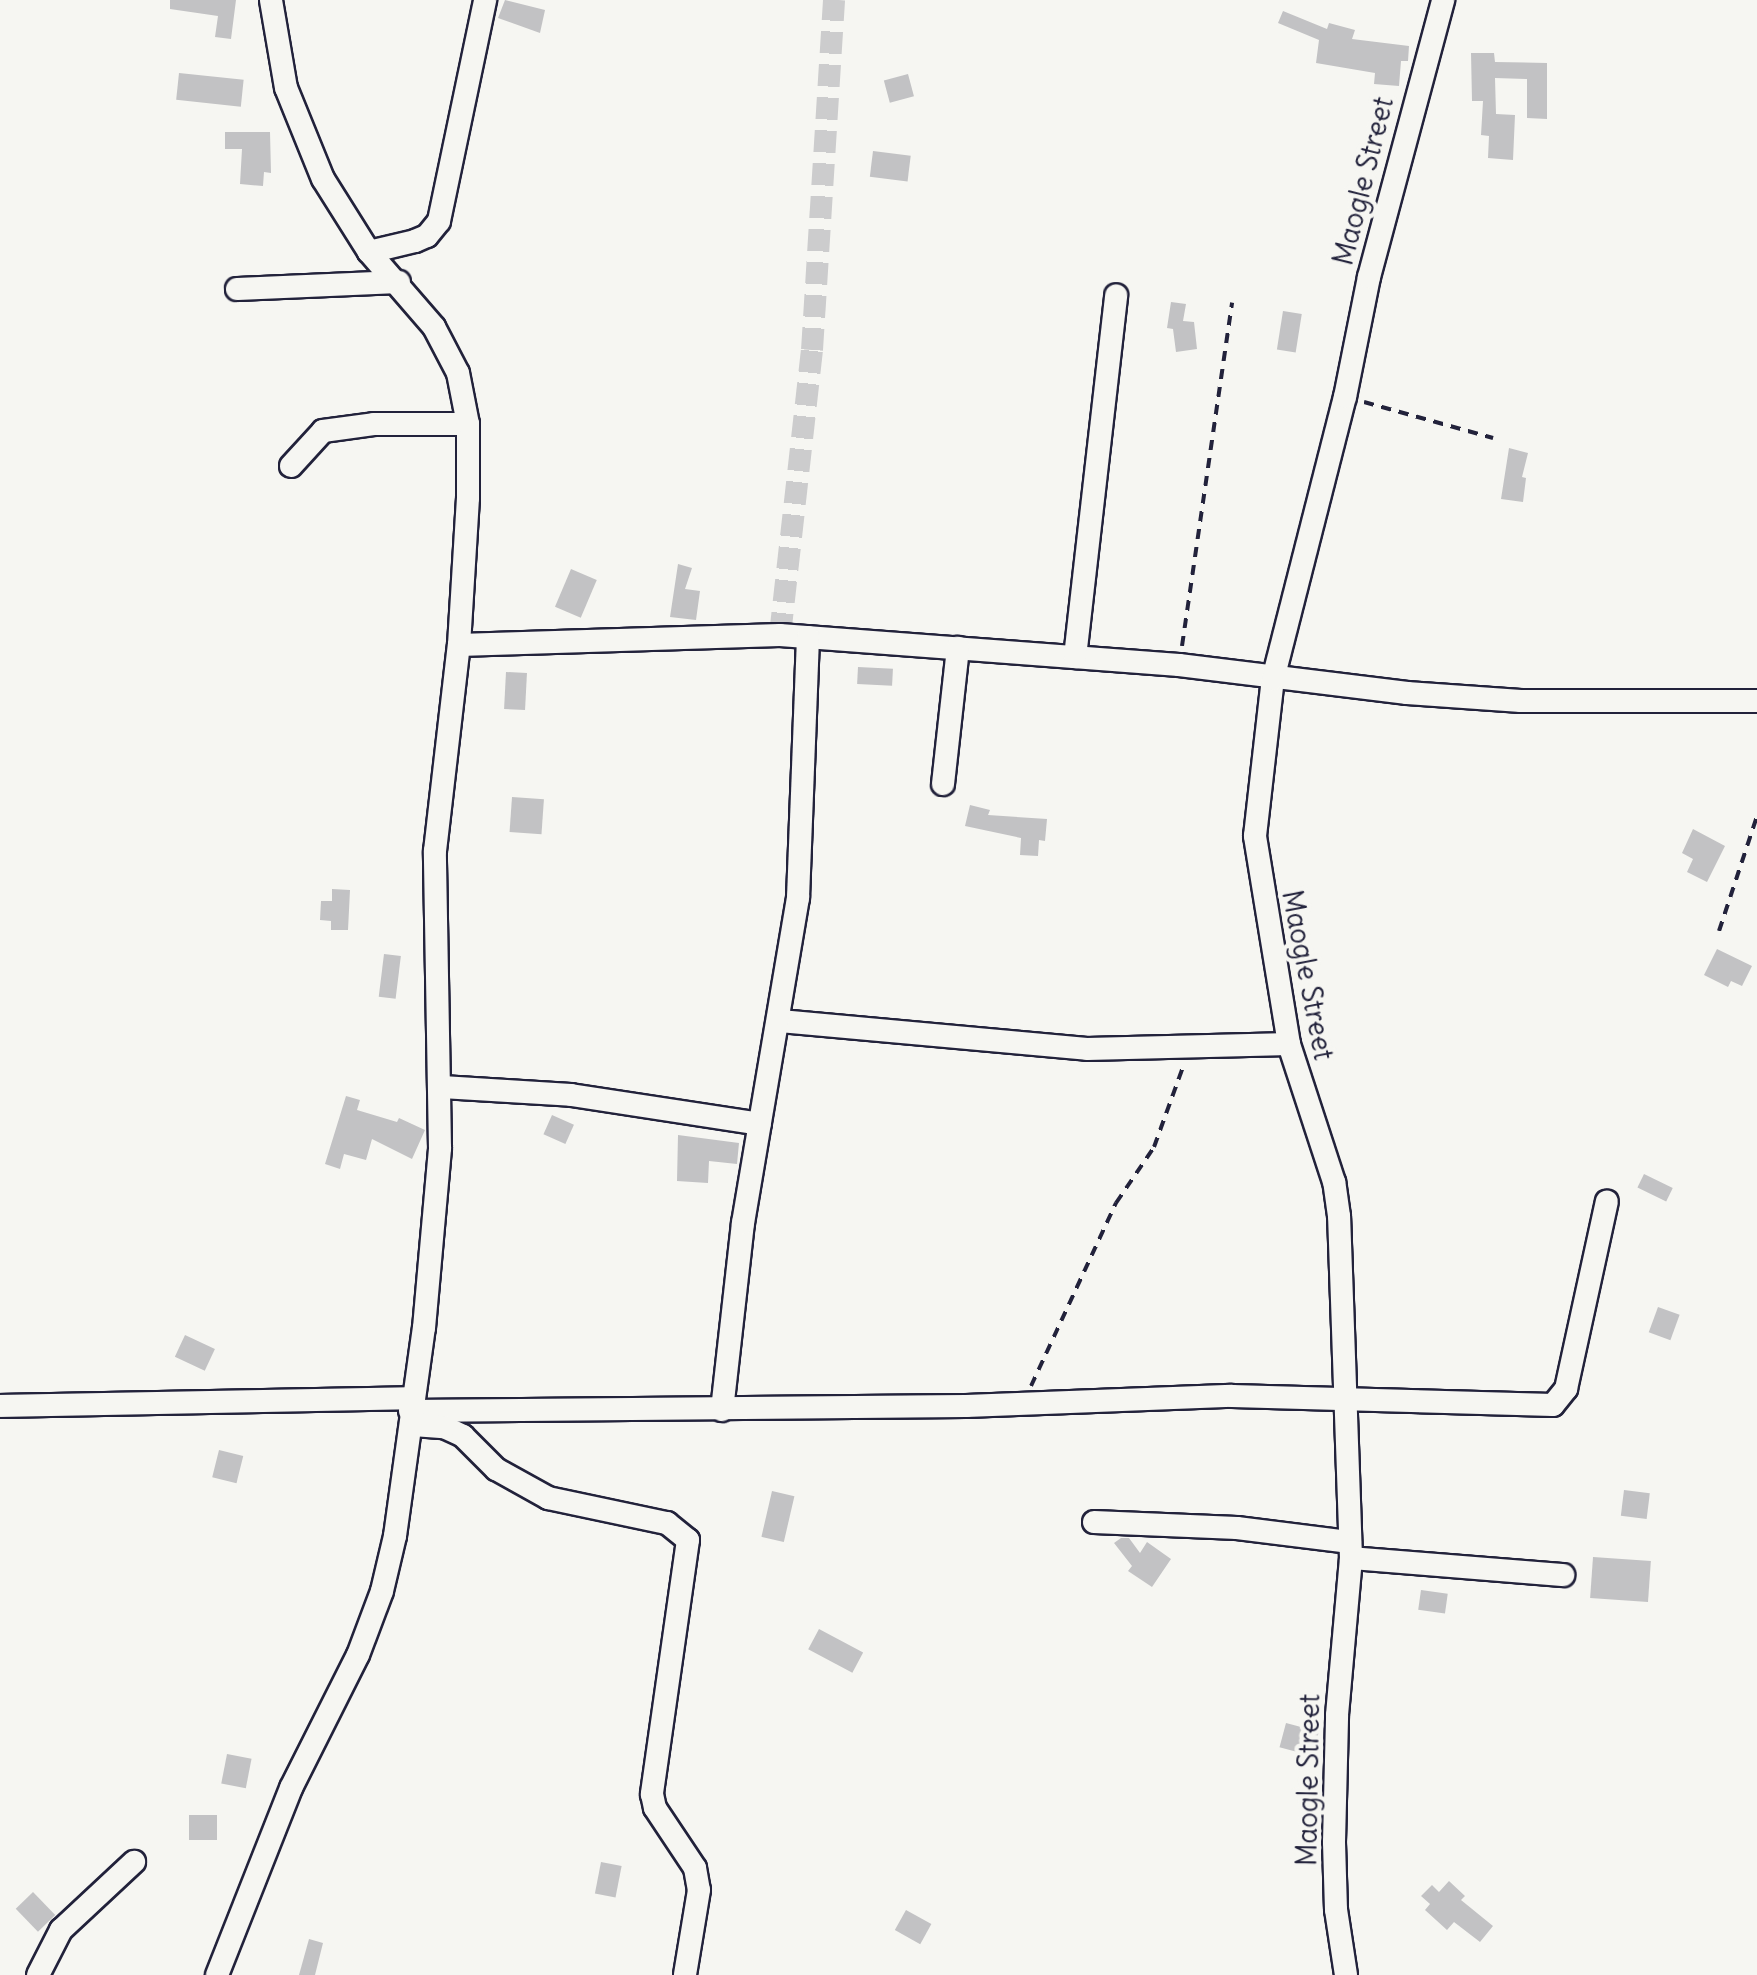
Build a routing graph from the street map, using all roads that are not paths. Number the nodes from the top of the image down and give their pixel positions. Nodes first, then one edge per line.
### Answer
1 (271, 0) edge
2 (485, 0) edge
3 (1444, 0) edge
4 (369, 252) junction
5 (398, 282) junction
6 (237, 289) dead end
7 (1116, 295) dead end
8 (468, 424) junction
9 (291, 466) dead end
10 (808, 637) junction
11 (460, 645) junction
12 (958, 648) junction
13 (1075, 657) junction
14 (1273, 679) junction
15 (1757, 701) edge
16 (943, 784) dead end
17 (780, 1021) junction
18 (1288, 1044) junction
19 (442, 1087) junction
20 (760, 1124) junction
21 (1607, 1202) dead end
22 (1348, 1399) junction
23 (0, 1406) edge
24 (722, 1410) junction
25 (410, 1412) junction
26 (1094, 1522) dead end
27 (1351, 1550) junction
28 (1563, 1575) dead end
29 (134, 1862) dead end
30 (38, 1975) edge
31 (217, 1975) edge
32 (684, 1975) edge
33 (1346, 1975) edge

1 - 4 street
2 - 4 street
3 - 14 street, Maogle Street
4 - 5 street
5 - 6 street
5 - 8 street
7 - 13 street
8 - 9 street
8 - 11 street
10 - 11 street
10 - 12 street
10 - 17 street
11 - 19 street
12 - 13 street
12 - 16 street
13 - 14 street
14 - 15 street
14 - 18 street, Maogle Street
17 - 18 street
17 - 20 street
18 - 22 street, Maogle Street
19 - 20 street
19 - 25 street
20 - 24 street
21 - 22 street
22 - 24 street
22 - 27 street, Maogle Street
23 - 25 street
24 - 25 street
25 - 31 street
25 - 32 street
26 - 27 street
27 - 28 street
27 - 33 street, Maogle Street
29 - 30 street

